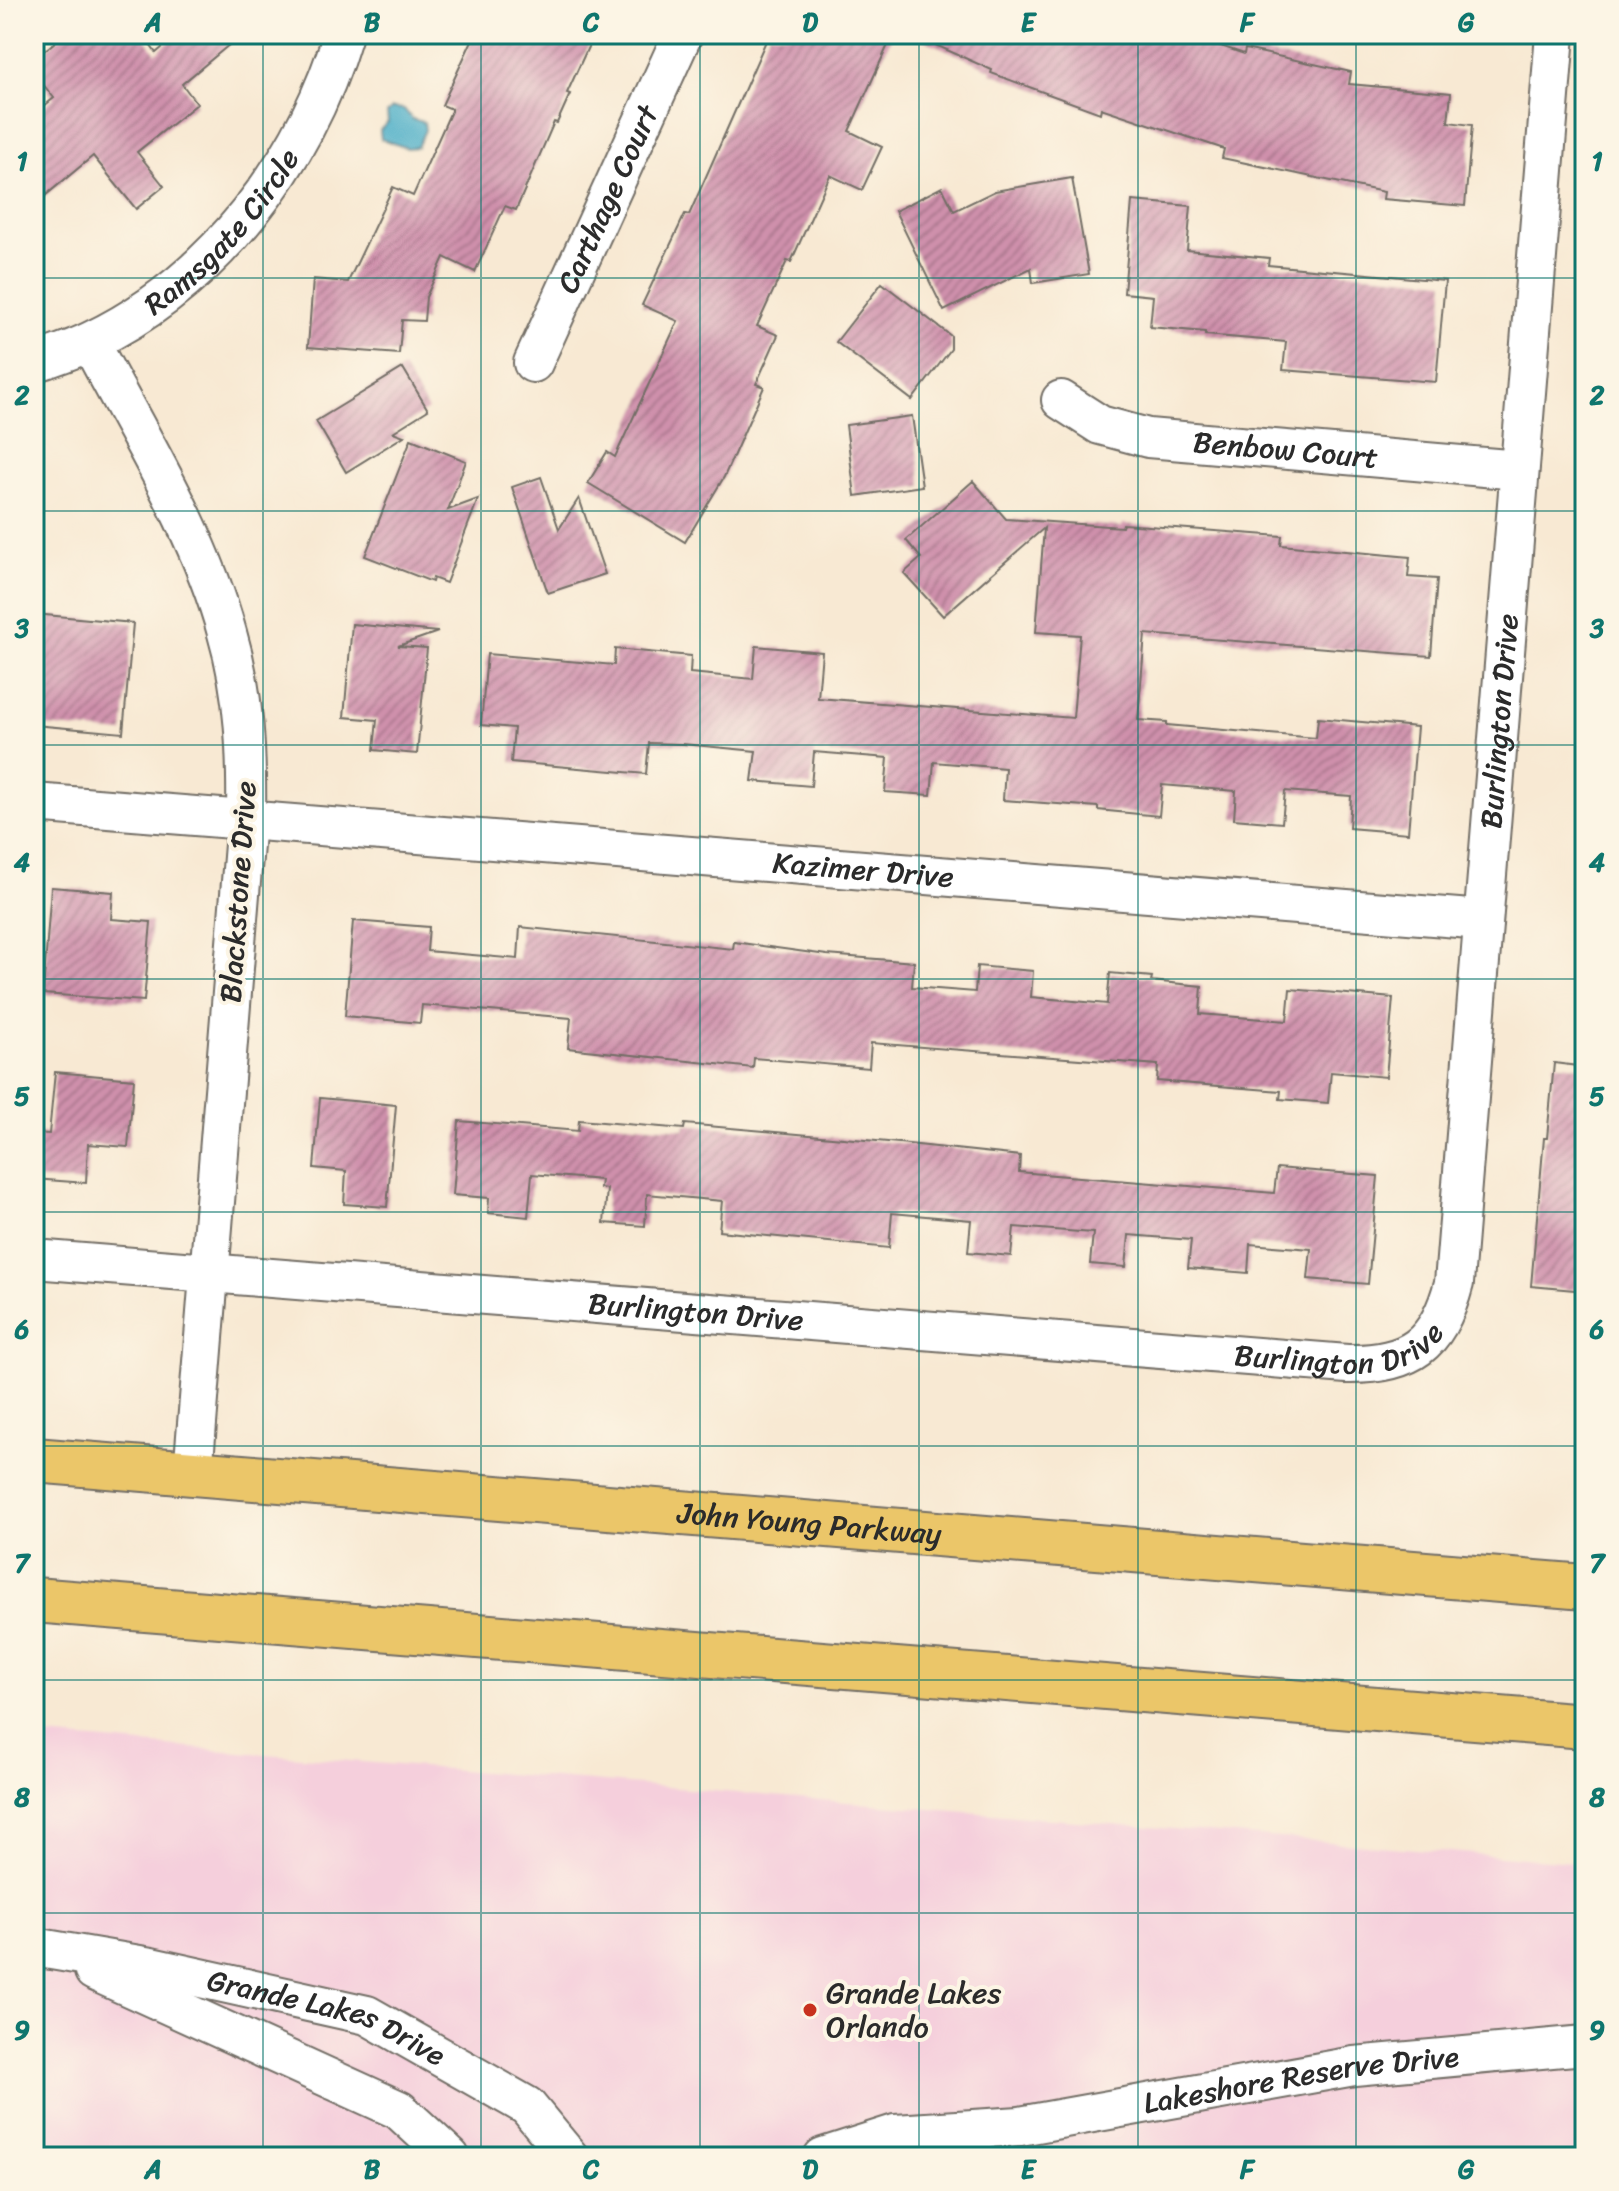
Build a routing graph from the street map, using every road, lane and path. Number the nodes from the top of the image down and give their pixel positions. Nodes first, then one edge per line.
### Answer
1 (343, 34) edge
2 (683, 34) edge
3 (1555, 34) edge
4 (90, 342) junction
5 (34, 363) edge
6 (533, 363) dead end
7 (1061, 400) dead end
8 (1519, 470) junction
9 (34, 803) edge
10 (246, 820) junction
11 (1483, 920) junction
12 (34, 1259) edge
13 (209, 1274) junction
14 (34, 1460) edge
15 (193, 1473) junction
16 (1585, 1587) edge
17 (34, 1600) edge
18 (1585, 1726) edge
19 (41, 1948) edge
20 (1585, 2045) edge
21 (1020, 2126) junction
22 (450, 2157) edge
23 (569, 2157) edge
24 (823, 2157) edge
25 (953, 2157) edge

1 - 4 street, Ramsgate Circle
2 - 6 street, Carthage Court
3 - 8 street, Burlington Drive
4 - 5 street, Ramsgate Circle
4 - 10 street, Blackstone Drive
7 - 8 street, Benbow Court
8 - 11 street, Burlington Drive
9 - 10 street, Kazimer Drive
10 - 11 street, Kazimer Drive
10 - 13 street, Blackstone Drive
11 - 13 street, Burlington Drive
12 - 13 street, Burlington Drive
13 - 15 street, Blackstone Drive
14 - 15 highway, John Young Parkway
15 - 16 highway, John Young Parkway
17 - 18 highway
19 - 22 street, Grande Lakes Drive
19 - 23 street, Grande Lakes Drive
20 - 21 street, Lakeshore Reserve Drive
21 - 24 street, Lakeshore Reserve Drive
21 - 25 street, Lakeshore Reserve Drive

